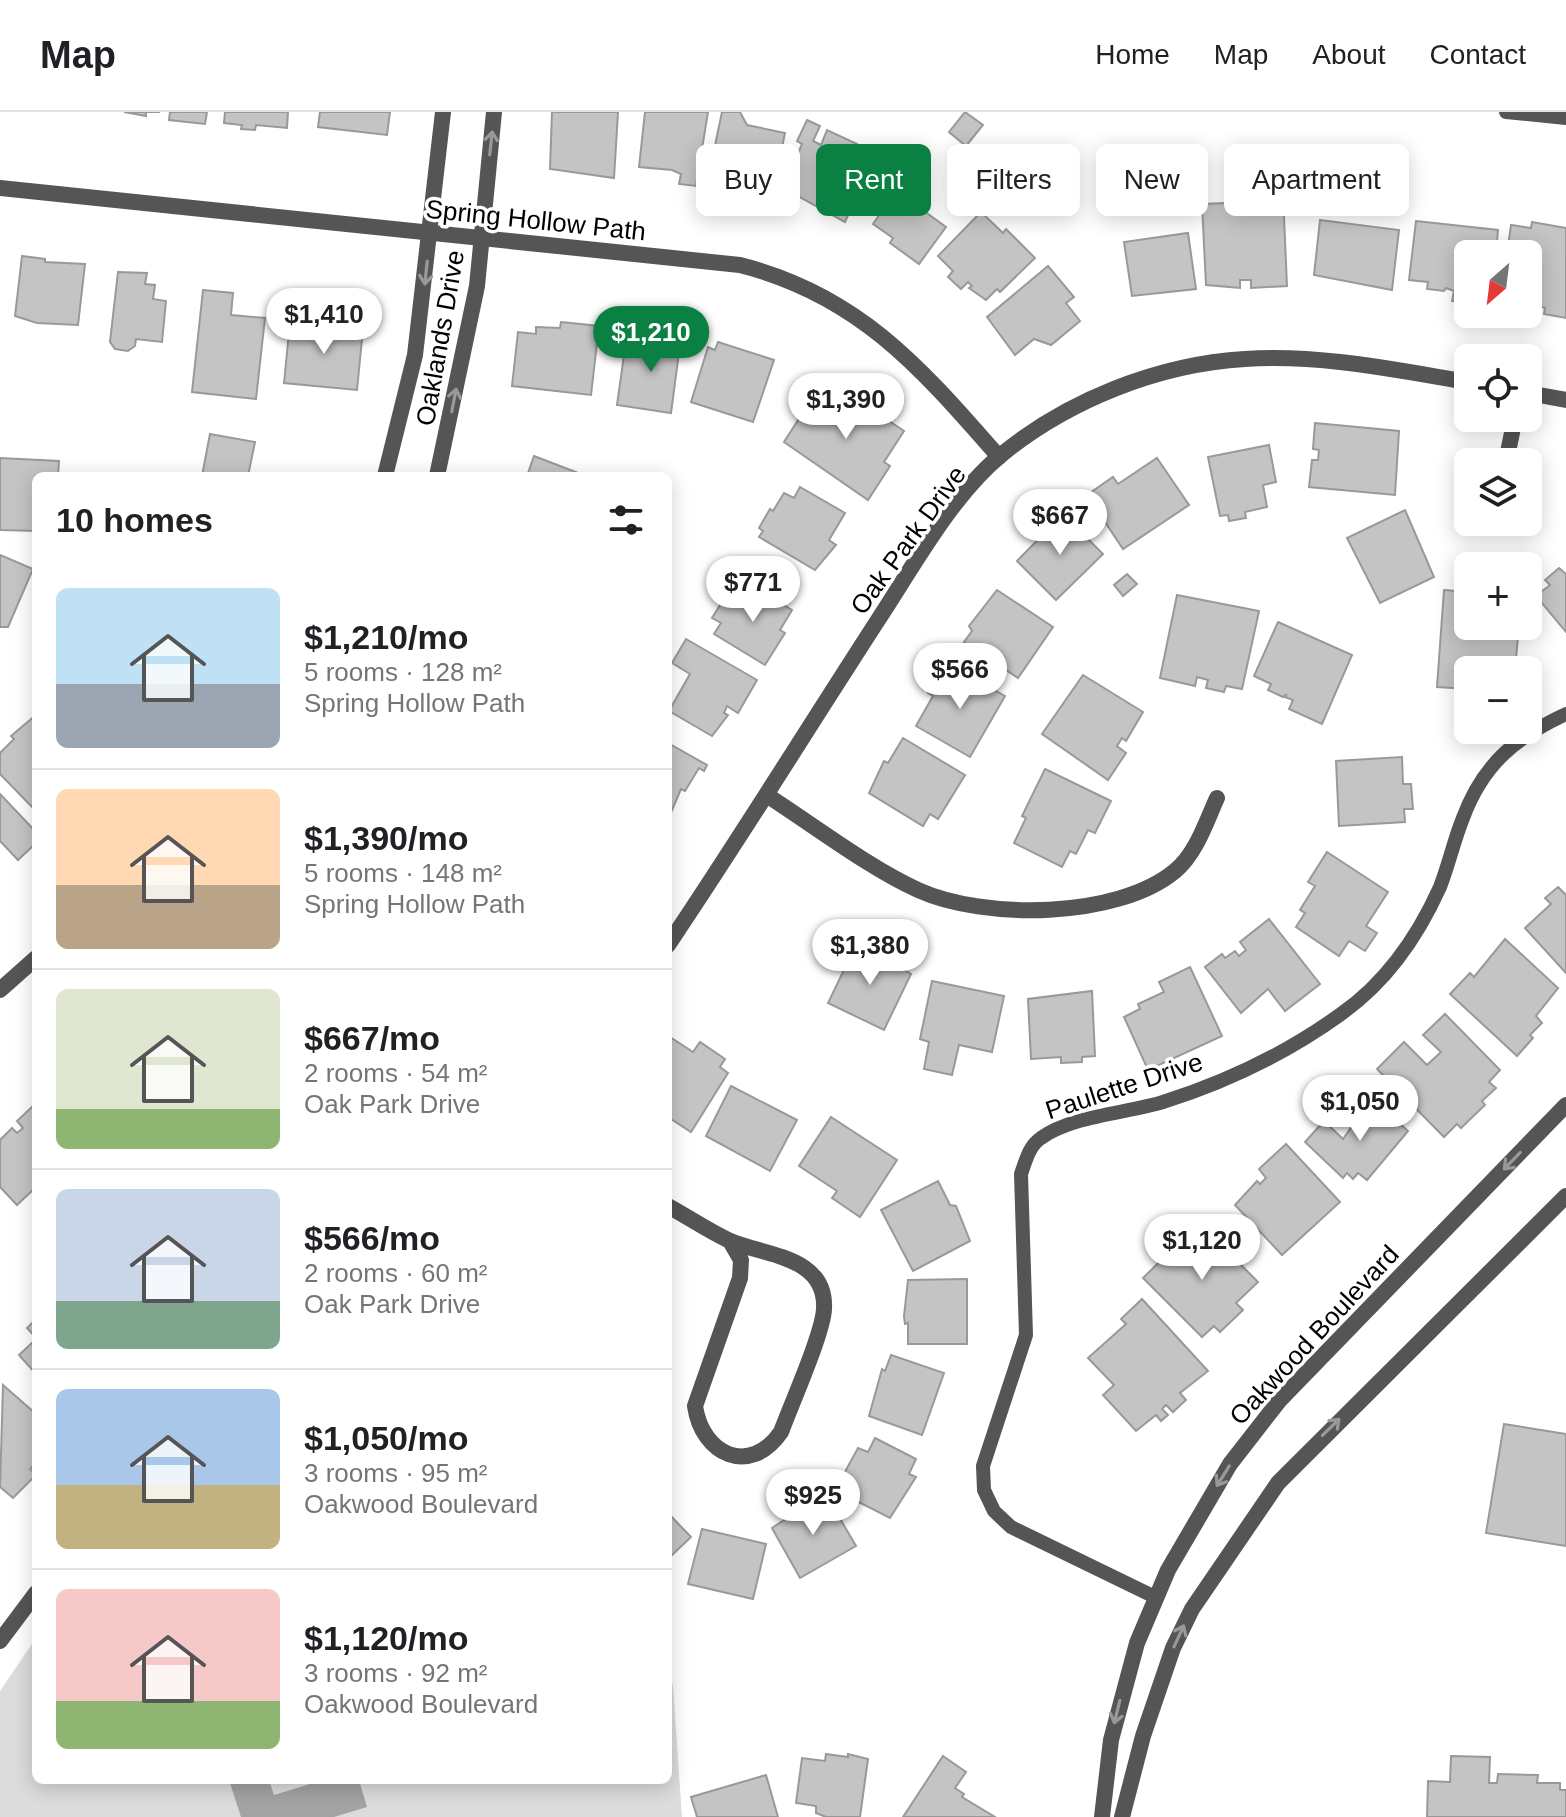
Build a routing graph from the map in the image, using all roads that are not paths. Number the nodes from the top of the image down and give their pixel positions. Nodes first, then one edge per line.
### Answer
1 (443, 112) edge
2 (494, 112) edge
3 (1506, 112) edge
4 (1566, 118) edge
5 (0, 188) edge
6 (430, 234) junction
7 (482, 239) junction
8 (1454, 380) edge
9 (1542, 396) edge
10 (1566, 400) edge
11 (999, 457) junction
12 (386, 472) edge
13 (438, 472) edge
14 (1566, 714) edge
15 (768, 796) junction
16 (1217, 798) dead end
17 (672, 939) edge
18 (32, 962) edge
19 (0, 990) edge
20 (1566, 1105) edge
21 (1566, 1196) edge
22 (672, 1208) edge
23 (730, 1241) junction
24 (1155, 1597) junction
25 (32, 1598) edge
26 (0, 1641) edge
27 (1102, 1817) edge
28 (1122, 1817) edge

1 - 6 street, Oaklands Drive
7 -> 2 street, Oaklands Drive
3 - 4 lane
5 - 6 street, Spring Hollow Path
6 - 7 street, Spring Hollow Path
6 -> 12 street, Oaklands Drive
7 - 11 street, Spring Hollow Path
13 -> 7 street, Oaklands Drive
8 - 11 street, Oak Park Drive
9 - 10 street
11 - 15 street, Oak Park Drive
14 - 24 lane, Paulette Drive
15 - 16 street
15 - 17 street, Oak Park Drive
18 - 19 street
20 -> 24 street, Oakwood Boulevard
28 -> 21 street
22 - 23 street
23 - 23 street
24 -> 27 street, Oakwood Boulevard
25 - 26 street

